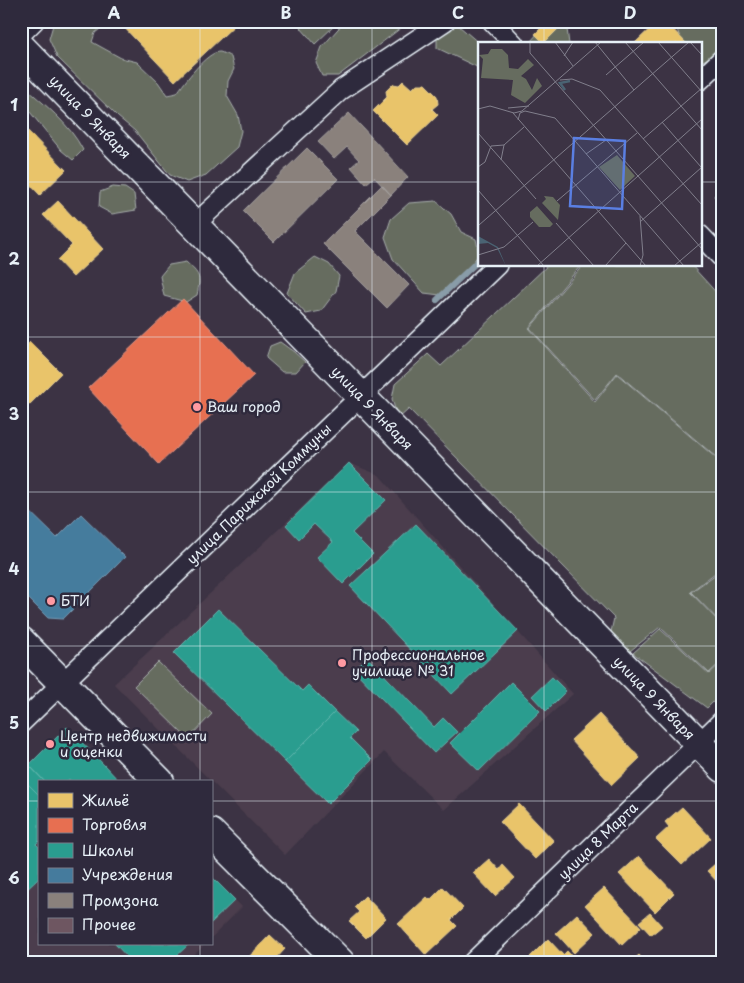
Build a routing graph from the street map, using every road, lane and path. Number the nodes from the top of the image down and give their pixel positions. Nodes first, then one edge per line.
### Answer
1 (34, 21) edge
2 (445, 21) edge
3 (492, 21) edge
4 (21, 34) edge
5 (512, 42) edge
6 (21, 47) edge
7 (723, 58) edge
8 (702, 78) edge
9 (194, 225) junction
10 (702, 237) edge
11 (723, 259) edge
12 (496, 266) edge
13 (360, 396) junction
14 (21, 641) edge
15 (62, 683) junction
16 (723, 720) edge
17 (21, 723) edge
18 (699, 744) junction
19 (723, 768) edge
20 (158, 780) edge
21 (212, 834) edge
22 (340, 962) edge
23 (473, 962) edge

1 - 4 street
2 - 9 street
3 - 5 street
6 - 9 street, улица 9 Января
7 - 8 street
9 - 13 street, улица 9 Января
10 - 11 street
12 - 13 street, улица Парижской Коммуны
13 - 15 street, улица Парижской Коммуны
13 - 18 street, улица 9 Января
14 - 15 street
15 - 17 street, улица Парижской Коммуны
15 - 20 street
16 - 18 street, улица 8 Марта
18 - 19 street, улица 9 Января
18 - 23 street, улица 8 Марта
21 - 22 street

